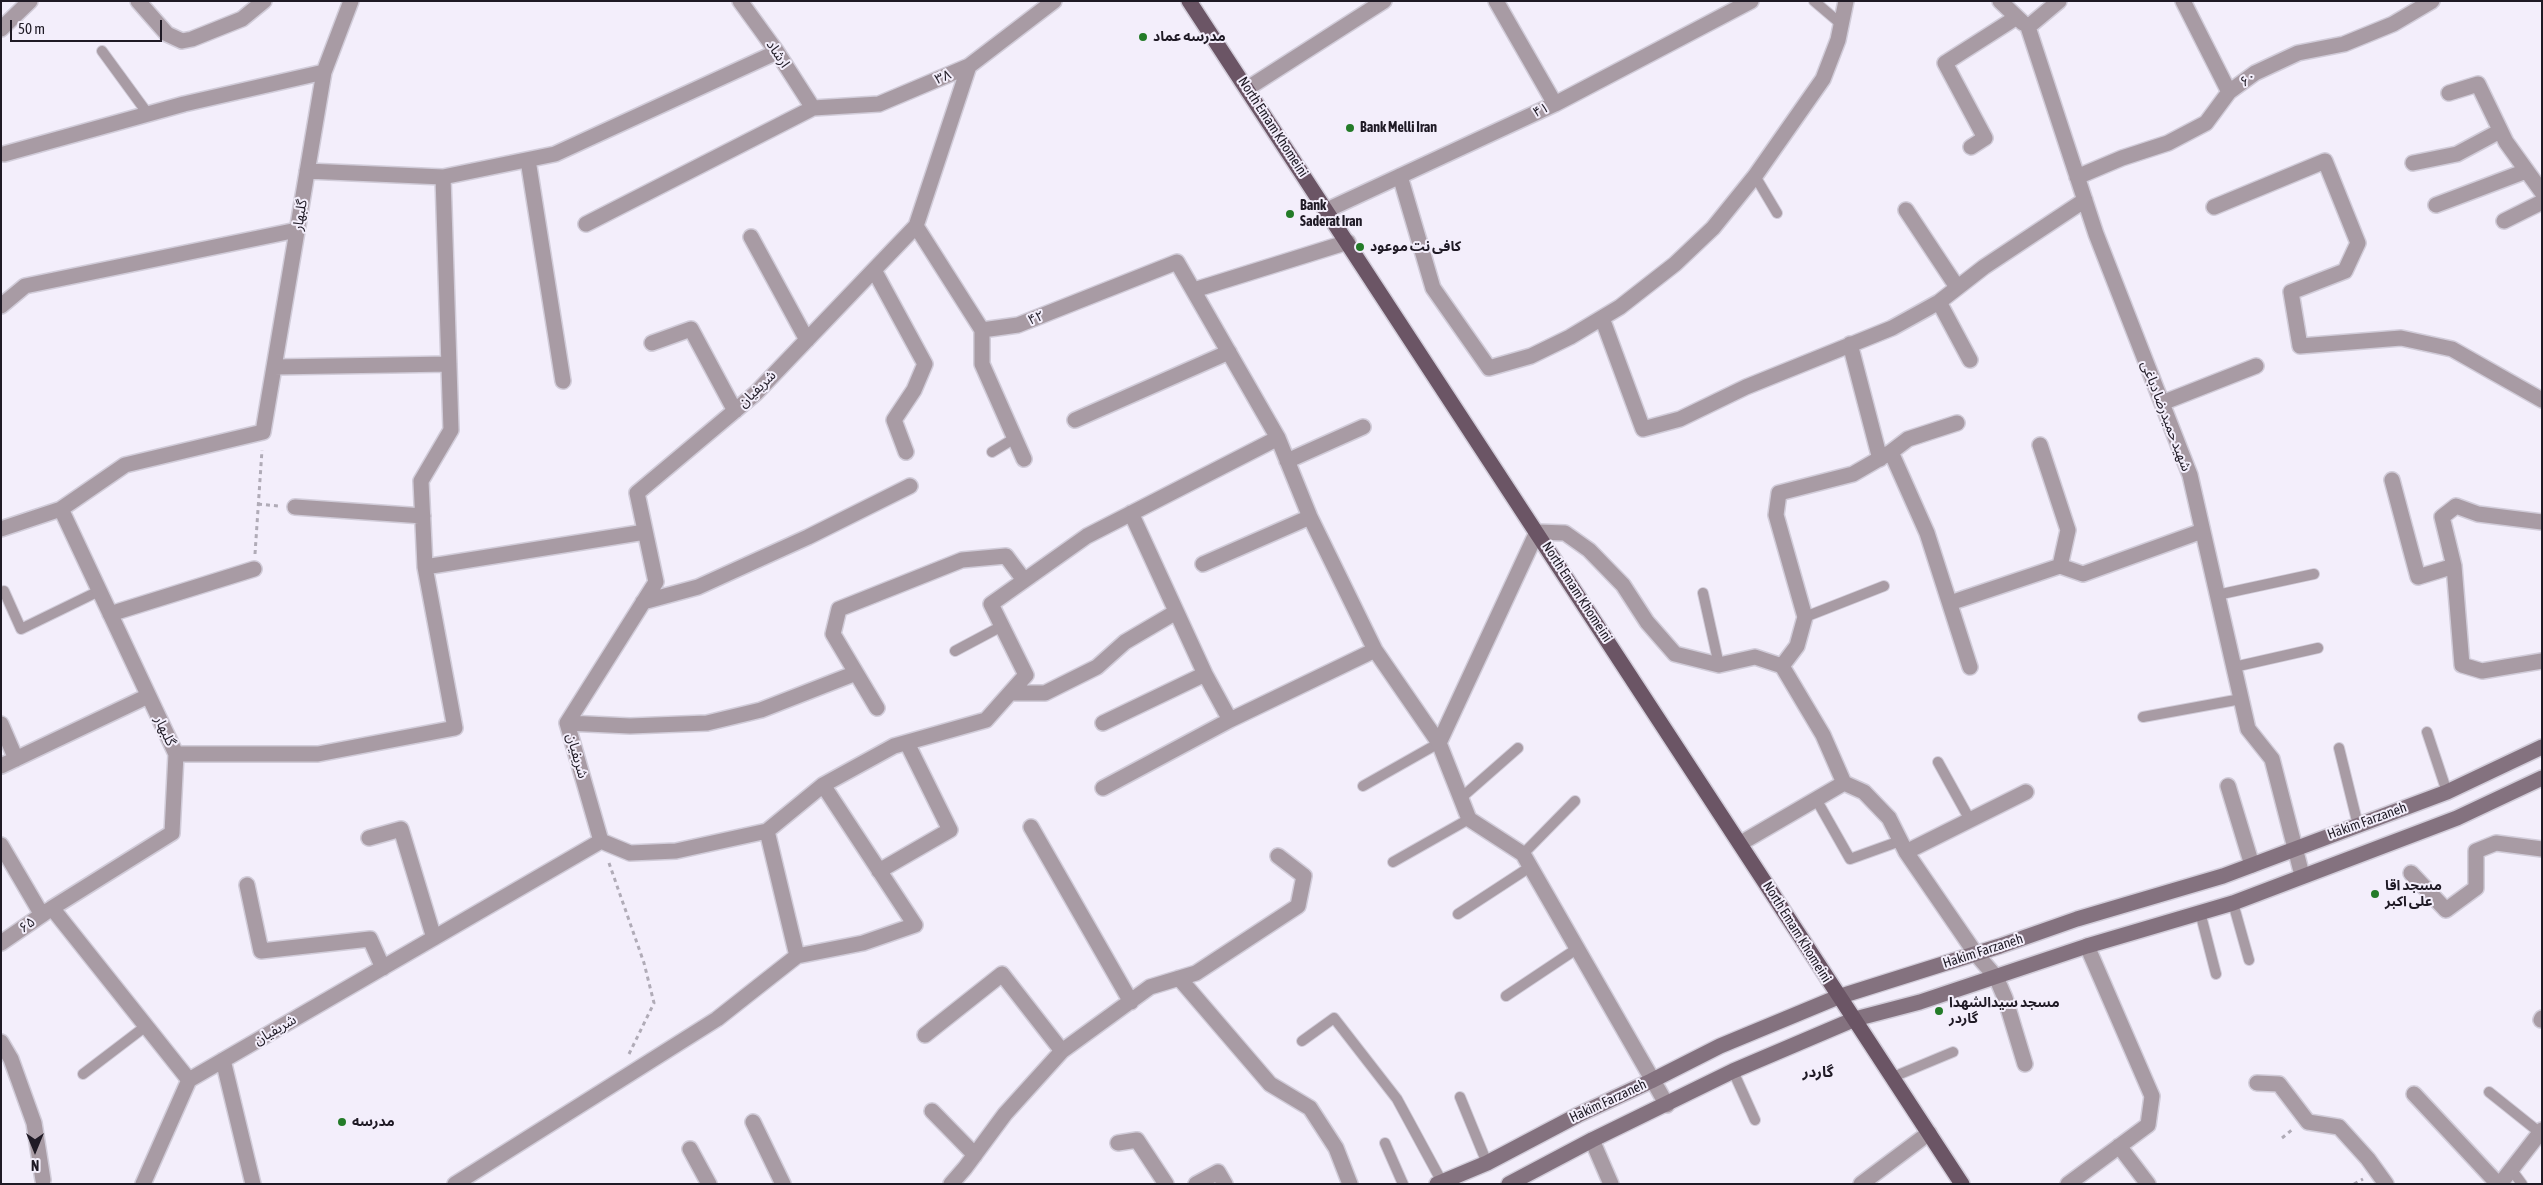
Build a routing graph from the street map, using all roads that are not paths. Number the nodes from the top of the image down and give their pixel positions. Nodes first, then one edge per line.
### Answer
1 (30, 1) edge
2 (138, 1) edge
3 (264, 1) edge
4 (351, 1) edge
5 (740, 1) edge
6 (1054, 1) edge
7 (1190, 1) edge
8 (1384, 1) edge
9 (1496, 1) edge
10 (1751, 1) edge
11 (1814, 1) edge
12 (1846, 1) edge
13 (2000, 1) edge
14 (2059, 1) edge
15 (2183, 1) edge
16 (2432, 1) edge
17 (2022, 22) junction
18 (1841, 24) junction
19 (1, 30) edge
20 (102, 51) dead end
21 (777, 52) junction
22 (969, 66) junction
23 (324, 72) junction
24 (1248, 88) junction
25 (2229, 92) junction
26 (2449, 93) dead end
27 (1555, 104) junction
28 (813, 108) junction
29 (148, 114) junction
30 (2500, 130) junction
31 (1971, 148) dead end
32 (4, 154) dead end
33 (528, 160) junction
34 (2413, 163) dead end
35 (307, 171) junction
36 (2526, 171) junction
37 (443, 176) junction
38 (1400, 176) junction
39 (1755, 176) junction
40 (2077, 176) junction
41 (2542, 192) edge
42 (2085, 200) junction
43 (2542, 202) edge
44 (2436, 205) dead end
45 (2214, 207) dead end
46 (1327, 210) junction
47 (1906, 210) dead end
48 (1777, 213) dead end
49 (2504, 222) dead end
50 (586, 224) dead end
51 (916, 226) junction
52 (297, 230) junction
53 (751, 237) dead end
54 (1348, 242) junction
55 (874, 270) junction
56 (1957, 288) junction
57 (1194, 290) junction
58 (1939, 302) junction
59 (1, 306) edge
60 (1602, 318) junction
61 (982, 330) junction
62 (807, 340) junction
63 (652, 343) dead end
64 (1850, 344) junction
65 (1229, 352) junction
66 (1970, 360) dead end
67 (449, 364) junction
68 (2256, 366) dead end
69 (274, 367) junction
70 (563, 381) dead end
71 (2542, 400) edge
72 (2162, 403) junction
73 (735, 411) junction
74 (1075, 420) dead end
75 (1957, 423) dead end
76 (1363, 427) dead end
77 (1015, 438) junction
78 (1278, 438) junction
79 (2040, 445) dead end
80 (906, 452) dead end
81 (992, 452) dead end
82 (1885, 456) junction
83 (1024, 458) dead end
84 (1287, 461) junction
85 (2392, 480) dead end
86 (910, 486) dead end
87 (295, 507) dead end
88 (61, 509) junction
89 (1131, 513) junction
90 (423, 516) junction
91 (1310, 517) junction
92 (2542, 522) edge
93 (1, 529) edge
94 (2202, 531) junction
95 (645, 532) junction
96 (1537, 532) junction
97 (1203, 564) dead end
98 (2060, 566) junction
99 (2454, 566) junction
100 (425, 567) junction
101 (254, 570) road end
102 (2314, 574) dead end
103 (1024, 580) junction
104 (1884, 586) dead end
105 (4, 591) dead end
106 (99, 591) junction
107 (1703, 593) dead end
108 (2217, 595) junction
109 (643, 602) junction
110 (1950, 603) junction
111 (1176, 612) junction
112 (110, 614) junction
113 (1805, 617) junction
114 (1002, 626) junction
115 (2318, 648) dead end
116 (1375, 650) junction
117 (955, 651) dead end
118 (2542, 661) edge
119 (1719, 665) junction
120 (1782, 666) junction
121 (1970, 666) dead end
122 (2234, 666) junction
123 (856, 673) junction
124 (1205, 674) junction
125 (1010, 693) junction
126 (148, 696) junction
127 (2241, 699) junction
128 (877, 708) dead end
129 (2143, 717) dead end
130 (1230, 720) junction
131 (568, 723) junction
132 (1103, 723) dead end
133 (1, 724) edge
134 (2427, 732) dead end
135 (907, 743) junction
136 (1439, 743) junction
137 (1518, 748) dead end
138 (2338, 748) dead end
139 (2541, 748) edge
140 (176, 754) junction
141 (16, 759) junction
142 (1938, 762) dead end
143 (1, 766) edge
144 (2542, 778) edge
145 (1844, 782) junction
146 (823, 784) junction
147 (1363, 786) dead end
148 (2228, 786) dead end
149 (1103, 788) dead end
150 (2026, 792) dead end
151 (2447, 792) junction
152 (1461, 798) junction
153 (1816, 799) junction
154 (1575, 801) dead end
155 (1470, 819) junction
156 (1970, 820) junction
157 (2358, 825) junction
158 (1031, 827) dead end
159 (767, 831) junction
160 (369, 838) dead end
161 (601, 841) junction
162 (1741, 843) junction
163 (1, 845) edge
164 (1903, 847) junction
165 (2295, 848) junction
166 (2542, 849) edge
167 (1278, 856) dead end
168 (1526, 860) junction
169 (1392, 862) dead end
170 (2252, 865) junction
171 (880, 871) junction
172 (2411, 873) dead end
173 (2302, 875) junction
174 (247, 885) dead end
175 (2233, 903) junction
176 (47, 911) junction
177 (2200, 912) junction
178 (1458, 914) dead end
179 (434, 938) junction
180 (1, 943) edge
181 (2087, 946) junction
182 (1578, 948) junction
183 (1976, 954) junction
184 (797, 956) junction
185 (2249, 960) dead end
186 (383, 968) junction
187 (2216, 974) dead end
188 (1996, 977) junction
189 (1179, 978) junction
190 (1506, 996) dead end
191 (1838, 997) junction
192 (1131, 1002) junction
193 (1855, 1019) junction
194 (146, 1026) junction
195 (925, 1036) dead end
196 (1302, 1041) dead end
197 (1, 1042) edge
198 (1062, 1051) junction
199 (1953, 1052) dead end
200 (223, 1060) junction
201 (2025, 1064) dead end
202 (1733, 1071) junction
203 (83, 1074) dead end
204 (1893, 1077) junction
205 (189, 1080) junction
206 (1651, 1081) junction
207 (2257, 1083) dead end
208 (2489, 1092) dead end
209 (2414, 1094) dead end
210 (1460, 1097) dead end
211 (1667, 1106) junction
212 (932, 1110) dead end
213 (1755, 1120) dead end
214 (753, 1122) dead end
215 (2540, 1131) edge
216 (1929, 1133) junction
217 (1592, 1140) junction
218 (1118, 1143) dead end
219 (1384, 1143) dead end
220 (2120, 1146) junction
221 (690, 1149) dead end
222 (975, 1155) junction
223 (1487, 1163) junction
224 (2511, 1169) junction
225 (43, 1180) dead end
226 (1439, 1183) edge
227 (143, 1184) edge
228 (252, 1184) edge
229 (455, 1184) edge
230 (709, 1184) edge
231 (783, 1184) edge
232 (951, 1184) edge
233 (1166, 1184) edge
234 (1196, 1184) edge
235 (1225, 1184) edge
236 (1350, 1184) edge
237 (1403, 1184) edge
238 (1508, 1184) edge
239 (1611, 1184) edge
240 (1861, 1184) edge
241 (1962, 1184) edge
242 (2068, 1184) edge
243 (2148, 1184) edge
244 (2386, 1184) edge
245 (2499, 1184) edge
246 (2522, 1184) edge

1 - 19 street
2 - 3 street
4 - 23 street, گلبهار
5 - 21 street, ارشاد
6 - 22 street, ۳۸
7 - 24 main road, North Emam Khomeini
8 - 24 street
9 - 27 street
10 - 27 street, ۴۱
11 - 18 lane
12 - 18 street
13 - 17 street
14 - 17 street
15 - 25 street
16 - 25 street, ۶۰
17 - 31 street
17 - 40 street, شهید حمیدرضا دباغی
18 - 39 street
20 - 29 lane
21 - 28 street, ارشاد
21 - 33 street
22 - 28 street, ۳۸
22 - 51 street
23 - 29 street
23 - 35 street, گلبهار
24 - 46 main road, North Emam Khomeini
25 - 40 street, ۶۰
26 - 30 street
27 - 38 street, ۴۱
28 - 50 street
29 - 32 street
30 - 34 street
30 - 36 street
33 - 37 street
33 - 70 street
35 - 37 street
35 - 52 street, گلبهار
36 - 41 street
36 - 44 street
37 - 67 street
38 - 46 street, ۴۱
38 - 60 street
39 - 48 lane
39 - 60 street
40 - 42 street, شهید حمیدرضا دباغی
42 - 56 street
42 - 72 street, شهید حمیدرضا دباغی
43 - 49 street
45 - 71 street
46 - 54 main road, North Emam Khomeini
47 - 56 street
51 - 55 street, شریفیان
51 - 61 street
52 - 59 street
52 - 69 street, گلبهار
53 - 62 street
54 - 57 street
54 - 96 main road, North Emam Khomeini
55 - 62 street, شریفیان
55 - 80 street
56 - 58 street
57 - 61 street, ۴۲
57 - 65 street
58 - 64 street
58 - 66 street
60 - 64 street
61 - 77 street
62 - 73 street, شریفیان
63 - 73 street
64 - 82 street
65 - 74 street
65 - 78 street
67 - 69 street
67 - 90 street
68 - 72 street
69 - 88 street, گلبهار
72 - 94 street, شهید حمیدرضا دباغی
73 - 95 street, شریفیان
75 - 82 street
76 - 84 street
77 - 81 lane
77 - 83 street
78 - 84 street
78 - 89 street
79 - 98 street
82 - 110 street
82 - 113 street
84 - 91 street
85 - 99 street
86 - 109 street
87 - 90 street
88 - 93 street
88 - 106 street, گلبهار
89 - 103 street
89 - 111 street
90 - 100 street
91 - 97 street
91 - 116 street
92 - 99 street
94 - 98 street
94 - 108 street, شهید حمیدرضا دباغی
95 - 100 street
95 - 109 street, شریفیان
96 - 119 street
96 - 136 street
96 - 162 main road, North Emam Khomeini
98 - 110 street
99 - 118 street
100 - 140 street
101 - 112 street
102 - 108 lane
103 - 114 street
103 - 123 street
104 - 113 lane
105 - 106 lane
106 - 112 street, گلبهار
107 - 119 lane
108 - 122 street, شهید حمیدرضا دباغی
109 - 131 street, شریفیان
110 - 121 street
111 - 124 street
111 - 125 street
112 - 126 street, گلبهار
113 - 120 street
114 - 117 lane
114 - 125 street
115 - 122 lane
116 - 130 street
116 - 136 street
119 - 120 street
120 - 145 street
122 - 127 street, شهید حمیدرضا دباغی
123 - 128 street
123 - 131 street
124 - 130 street
124 - 132 street
125 - 135 street
126 - 140 street, گلبهار
126 - 141 street
127 - 129 lane
127 - 165 street, شهید حمیدرضا دباغی
130 - 149 street
131 - 161 street, شریفیان
133 - 141 street
134 - 151 lane
135 - 146 street
135 - 171 street
136 - 147 lane
136 - 152 street
137 - 152 lane
138 - 157 lane
139 - 151 street, Hakim Farzaneh
140 - 176 street, گلبهار
141 - 143 street
142 - 156 lane
144 - 173 street, Hakim Farzaneh
145 - 153 street
145 - 164 street
146 - 159 street
146 - 171 street
148 - 170 street
150 - 156 street
151 - 157 street, Hakim Farzaneh
152 - 155 street
153 - 162 street
153 - 164 lane
154 - 168 lane
155 - 168 street
155 - 169 lane
156 - 164 street
157 - 165 street, Hakim Farzaneh
158 - 192 street
159 - 161 street
159 - 184 street
160 - 179 street
161 - 179 street, شریفیان
162 - 191 main road, North Emam Khomeini
163 - 176 street
164 - 183 street
165 - 170 street, Hakim Farzaneh
165 - 173 street, شهید حمیدرضا دباغی
166 - 172 street
167 - 189 street
168 - 178 lane
168 - 182 street
170 - 183 street, Hakim Farzaneh
171 - 184 street
173 - 175 street, Hakim Farzaneh
174 - 186 street
175 - 177 street, Hakim Farzaneh
175 - 185 lane
176 - 180 street, ۶۵
176 - 194 street
177 - 181 street, Hakim Farzaneh
177 - 187 lane
179 - 186 street, شریفیان
181 - 188 street, Hakim Farzaneh
181 - 220 street
182 - 190 lane
182 - 206 street
183 - 188 street
183 - 191 street, Hakim Farzaneh
184 - 229 street
186 - 200 street, شریفیان
188 - 193 street, Hakim Farzaneh
188 - 201 street
189 - 192 street
189 - 236 street
191 - 193 main road, North Emam Khomeini
191 - 206 street, Hakim Farzaneh
192 - 198 street
193 - 202 street, Hakim Farzaneh
193 - 204 main road, North Emam Khomeini
194 - 203 lane
194 - 205 street
195 - 198 street
196 - 226 lane
197 - 225 street
198 - 222 street
199 - 204 lane
200 - 205 street, شریفیان
200 - 228 street
202 - 211 street, Hakim Farzaneh
202 - 213 lane
204 - 216 main road, North Emam Khomeini
205 - 227 street
206 - 211 street
206 - 223 street, Hakim Farzaneh
207 - 244 street
208 - 215 lane
209 - 245 street
210 - 223 lane
211 - 217 street, Hakim Farzaneh
212 - 222 street
214 - 231 street
215 - 224 street
216 - 240 street
216 - 241 main road, North Emam Khomeini
217 - 238 street, Hakim Farzaneh
217 - 239 street
218 - 233 street
219 - 237 lane
220 - 242 street
220 - 243 street
221 - 230 street
222 - 232 street
223 - 226 street, Hakim Farzaneh
224 - 245 street
224 - 246 lane
234 - 235 street

